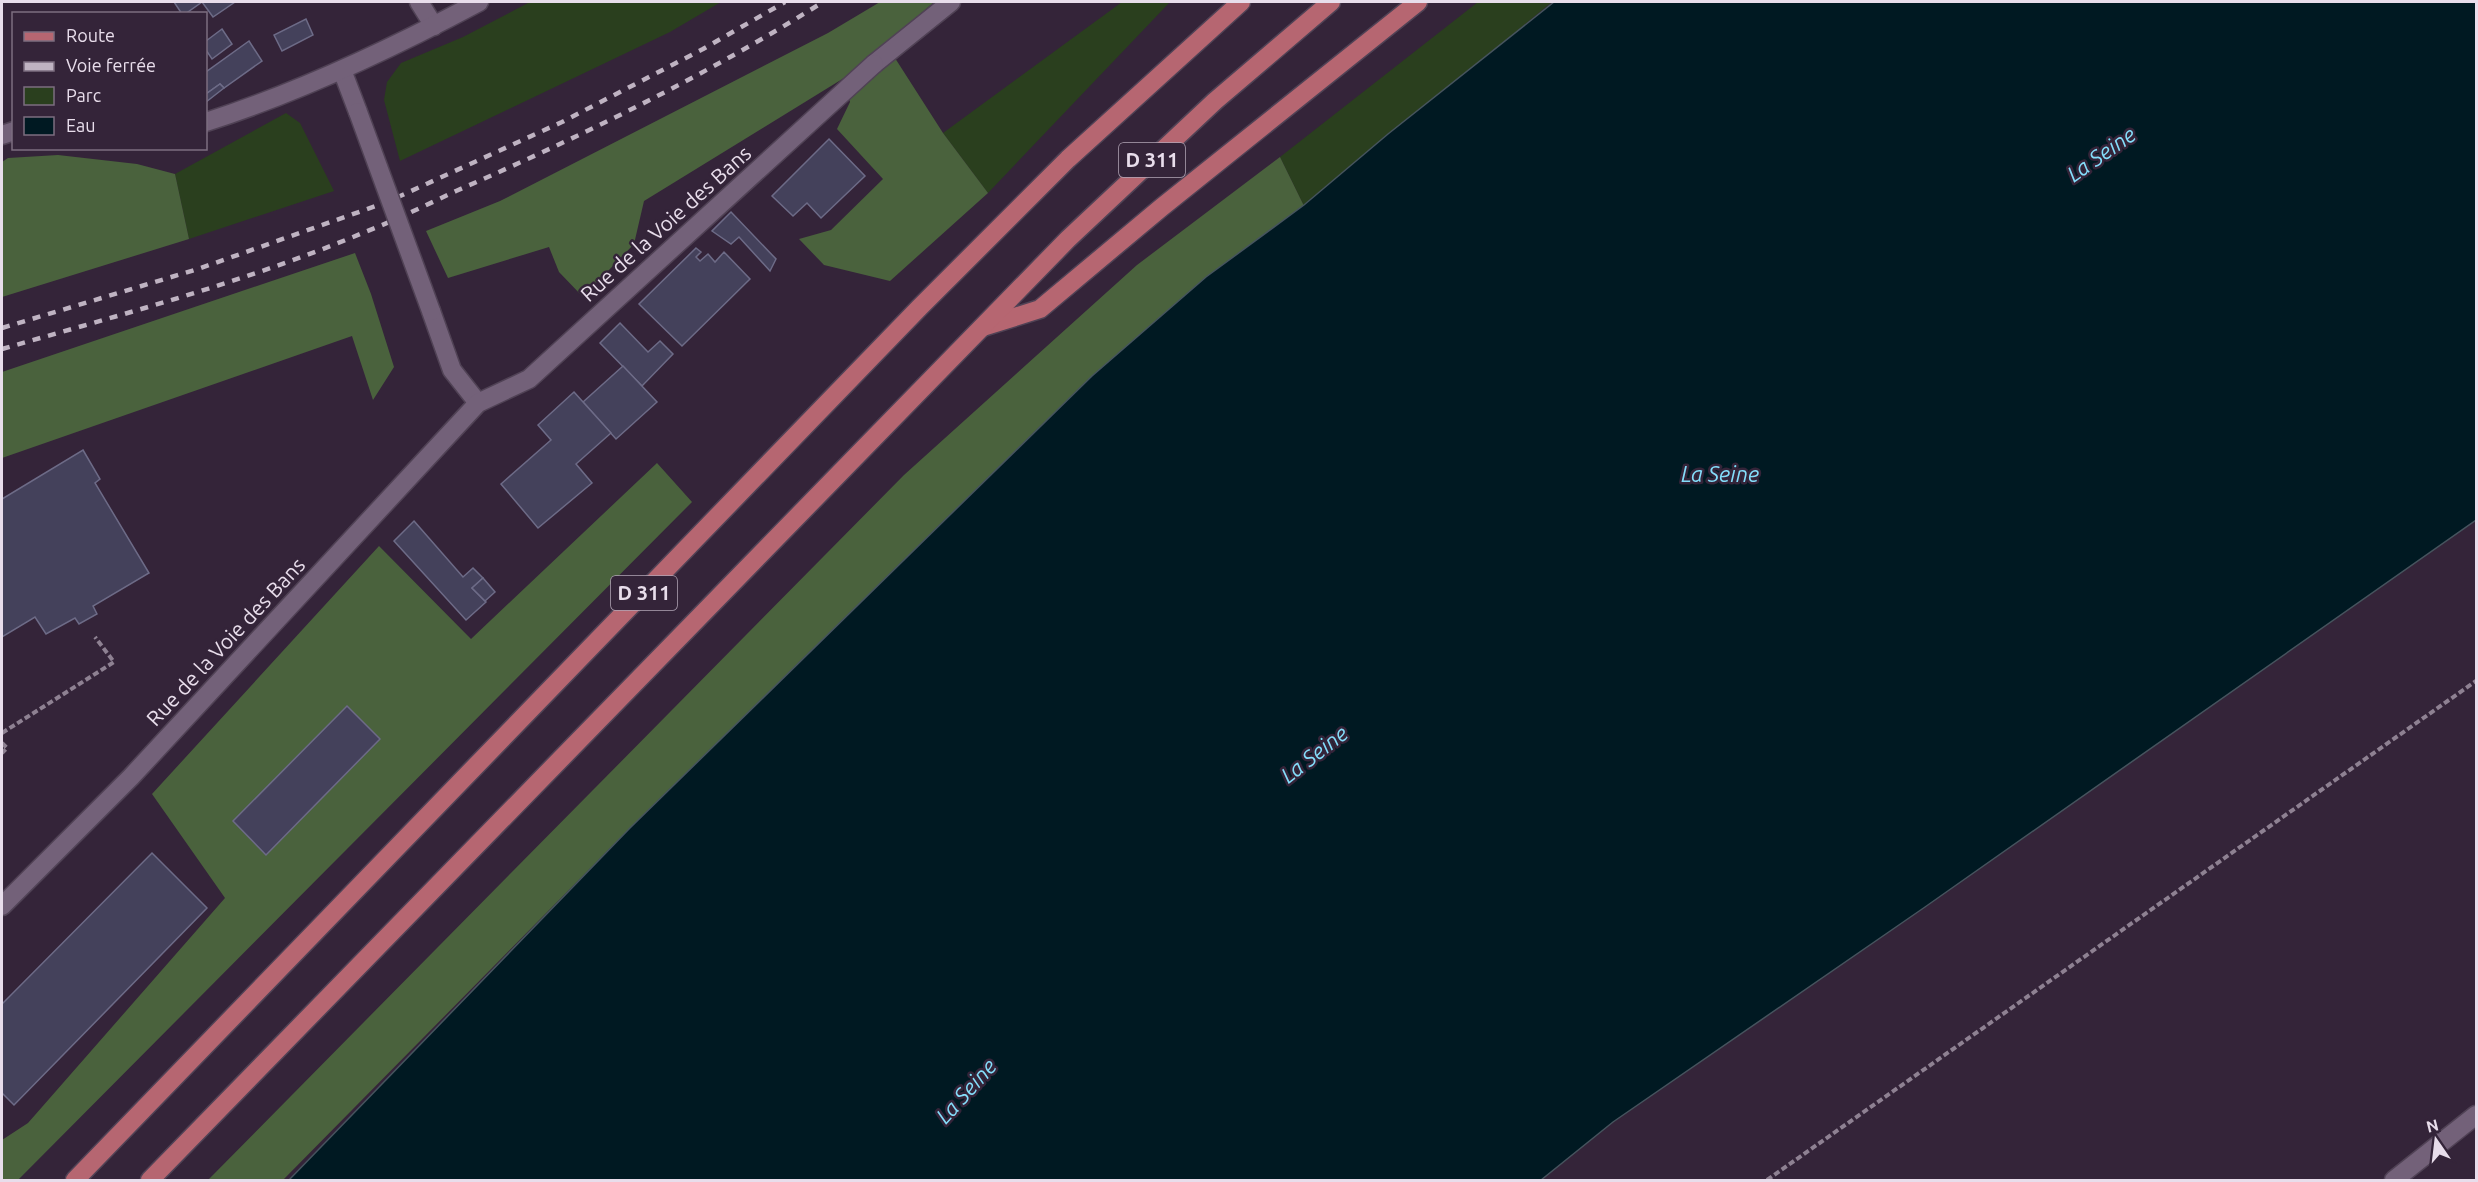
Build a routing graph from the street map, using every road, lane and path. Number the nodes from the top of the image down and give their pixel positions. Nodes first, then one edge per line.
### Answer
1 (419, 2) edge
2 (479, 2) edge
3 (951, 2) edge
4 (1241, 2) edge
5 (1331, 2) edge
6 (1418, 2) edge
7 (1224, 9) edge
8 (434, 26) junction
9 (342, 70) junction
10 (207, 122) edge
11 (981, 327) junction
12 (478, 403) junction
13 (95, 637) dead end
14 (2476, 681) edge
15 (2, 733) edge
16 (2, 743) edge
17 (2, 753) edge
18 (2, 906) edge
19 (2476, 1115) edge
20 (75, 1180) edge
21 (150, 1180) edge
22 (1767, 1180) edge
23 (2394, 1180) edge

1 - 8 street
2 - 8 street
3 - 12 street, Rue de la Voie des Bans
4 - 7 main road, D 311
5 - 11 main road, D 311
6 - 11 main road
7 - 20 main road, D 311
8 - 9 street
9 - 10 street
9 - 12 street, bridge
11 - 21 main road, D 311
12 - 18 street, Rue de la Voie des Bans
13 - 15 path
14 - 22 path
16 - 17 path
19 - 23 street

